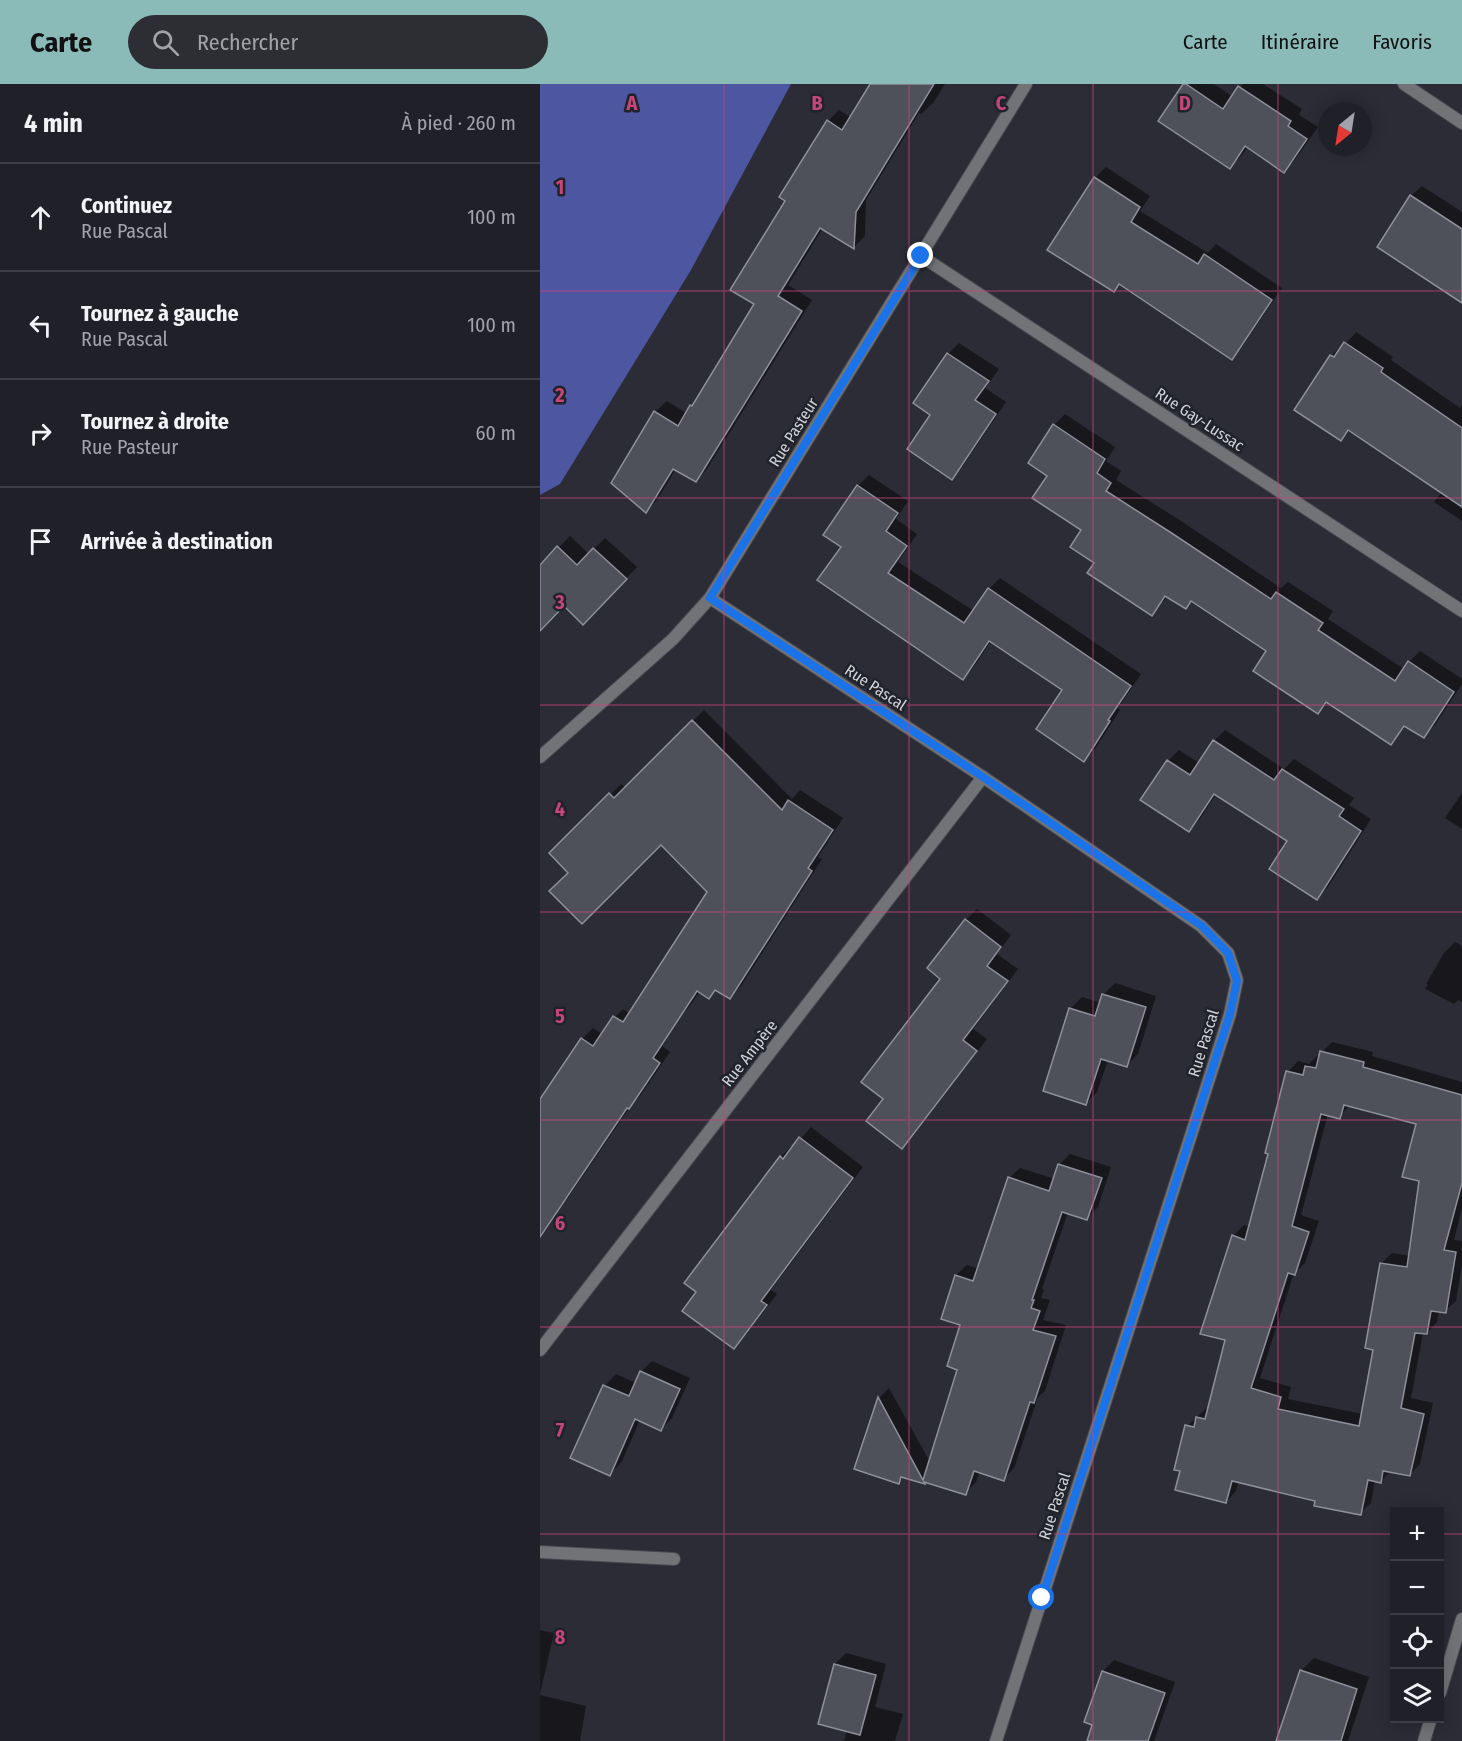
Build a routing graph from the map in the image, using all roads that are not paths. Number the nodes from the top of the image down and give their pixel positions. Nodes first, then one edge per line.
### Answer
1 (1026, 84) edge
2 (1404, 84) edge
3 (1462, 123) edge
4 (921, 256) junction
5 (710, 598) junction
6 (1462, 610) edge
7 (540, 757) edge
8 (983, 777) junction
9 (540, 1350) edge
10 (540, 1552) edge
11 (674, 1559) dead end
12 (1462, 1619) edge
13 (1444, 1680) edge
14 (1430, 1723) edge
15 (996, 1741) edge
16 (1424, 1741) edge

1 - 4 street, Rue Pasteur
2 - 3 street
4 - 5 street, Rue Pasteur
4 - 6 street, Rue Gay-Lussac
5 - 7 street, Rue Pasteur
5 - 8 street, Rue Pascal
8 - 9 street, Rue Ampère
8 - 15 street, Rue Pascal
10 - 11 street
12 - 13 street
14 - 16 street

